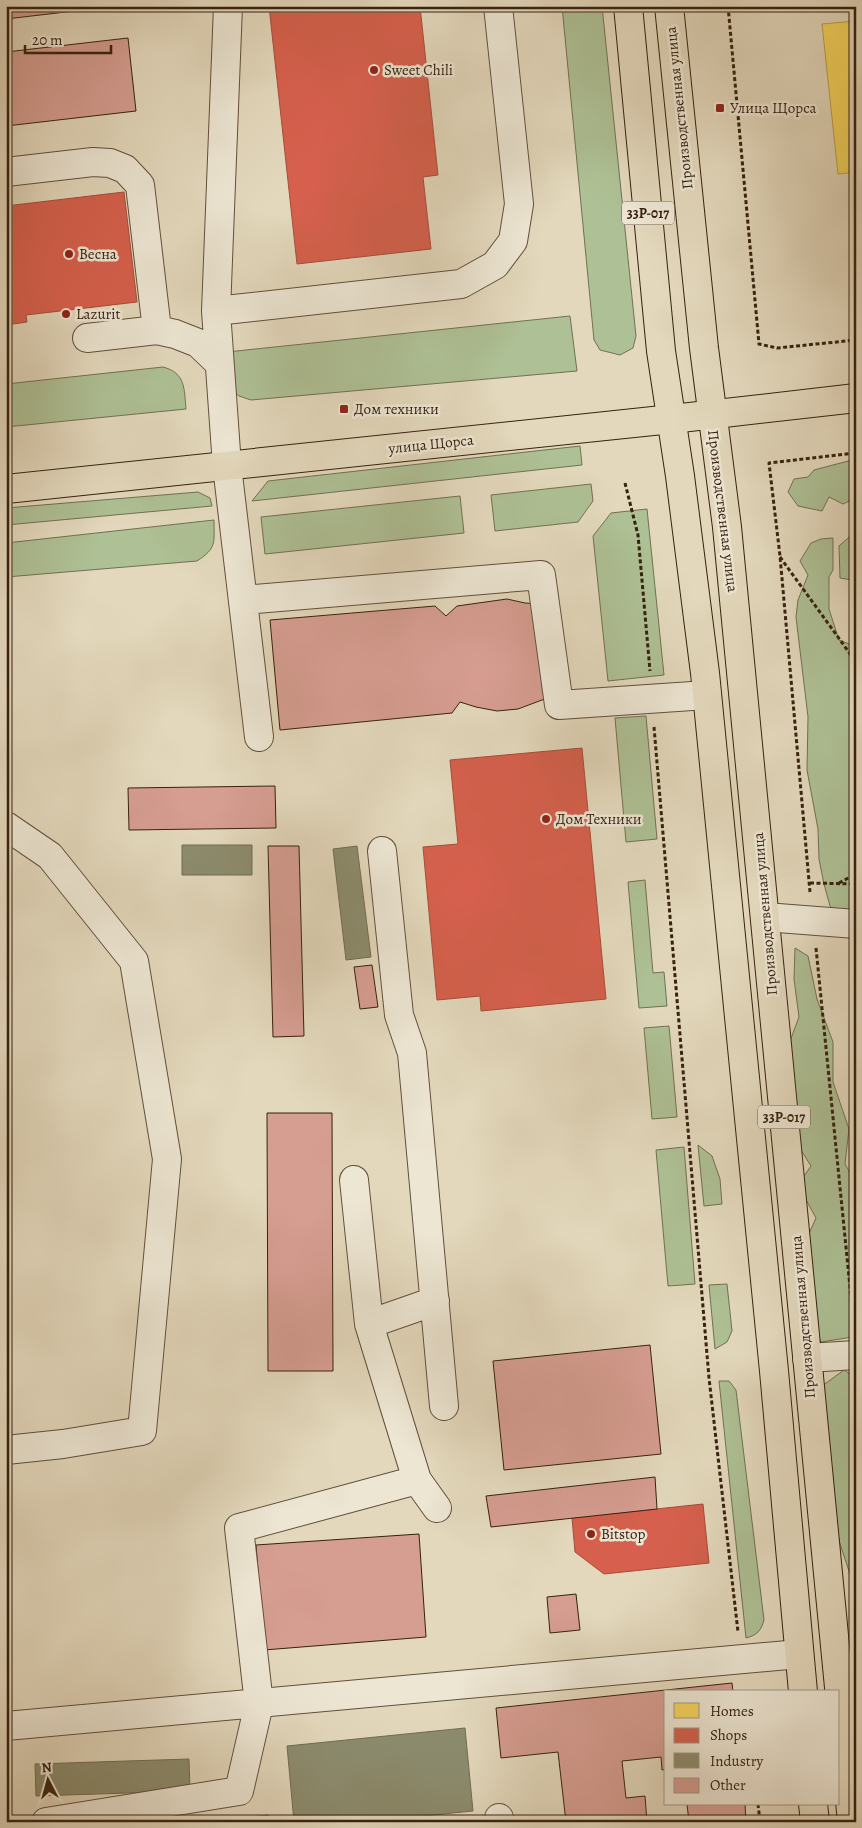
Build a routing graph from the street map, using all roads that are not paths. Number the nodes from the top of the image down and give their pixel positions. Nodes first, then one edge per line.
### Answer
1 (228, 6) edge
2 (498, 6) edge
3 (628, 6) edge
4 (669, 6) edge
5 (6, 172) edge
6 (216, 311) junction
7 (157, 330) junction
8 (87, 338) dead end
9 (219, 363) junction
10 (856, 398) edge
11 (711, 414) junction
12 (672, 419) junction
13 (227, 466) junction
14 (6, 489) edge
15 (243, 600) junction
16 (707, 695) junction
17 (259, 738) dead end
18 (6, 826) edge
19 (382, 851) dead end
20 (765, 917) junction
21 (856, 924) edge
22 (354, 1180) dead end
23 (434, 1301) junction
24 (369, 1324) junction
25 (855, 1344) edge
26 (807, 1358) junction
27 (444, 1406) dead end
28 (6, 1450) edge
29 (417, 1480) junction
30 (438, 1508) dead end
31 (799, 1654) junction
32 (803, 1690) edge
33 (839, 1690) edge
34 (840, 1698) edge
35 (259, 1704) junction
36 (6, 1726) edge
37 (813, 1806) edge
38 (46, 1822) edge
39 (815, 1822) edge
40 (852, 1822) edge

1 - 6 street
2 - 6 street
3 - 12 main road, 33Р-017
4 - 11 main road, Производственная улица / 33Р-017
5 - 7 street
6 - 9 street
7 - 8 street
7 - 9 street
9 - 13 street
10 - 11 main road, улица Щорса
11 - 12 main road, улица Щорса
11 - 20 main road, Производственная улица / 33Р-017
12 - 13 main road, улица Щорса
12 - 16 main road, 33Р-017
13 - 14 main road, улица Щорса
13 - 15 street
15 - 16 street
15 - 17 street
16 - 31 main road, 33Р-017
18 - 28 street
19 - 23 street
20 - 21 street
20 - 26 main road, Производственная улица / 33Р-017
22 - 24 street
23 - 24 street
23 - 27 street
24 - 29 street
25 - 26 street
26 - 33 main road, Производственная улица / 33Р-017
29 - 30 street
29 - 35 street
31 - 32 main road, 33Р-017
31 - 35 street
34 - 40 main road, Производственная улица / 33Р-017
35 - 36 street
35 - 38 street
37 - 39 main road

